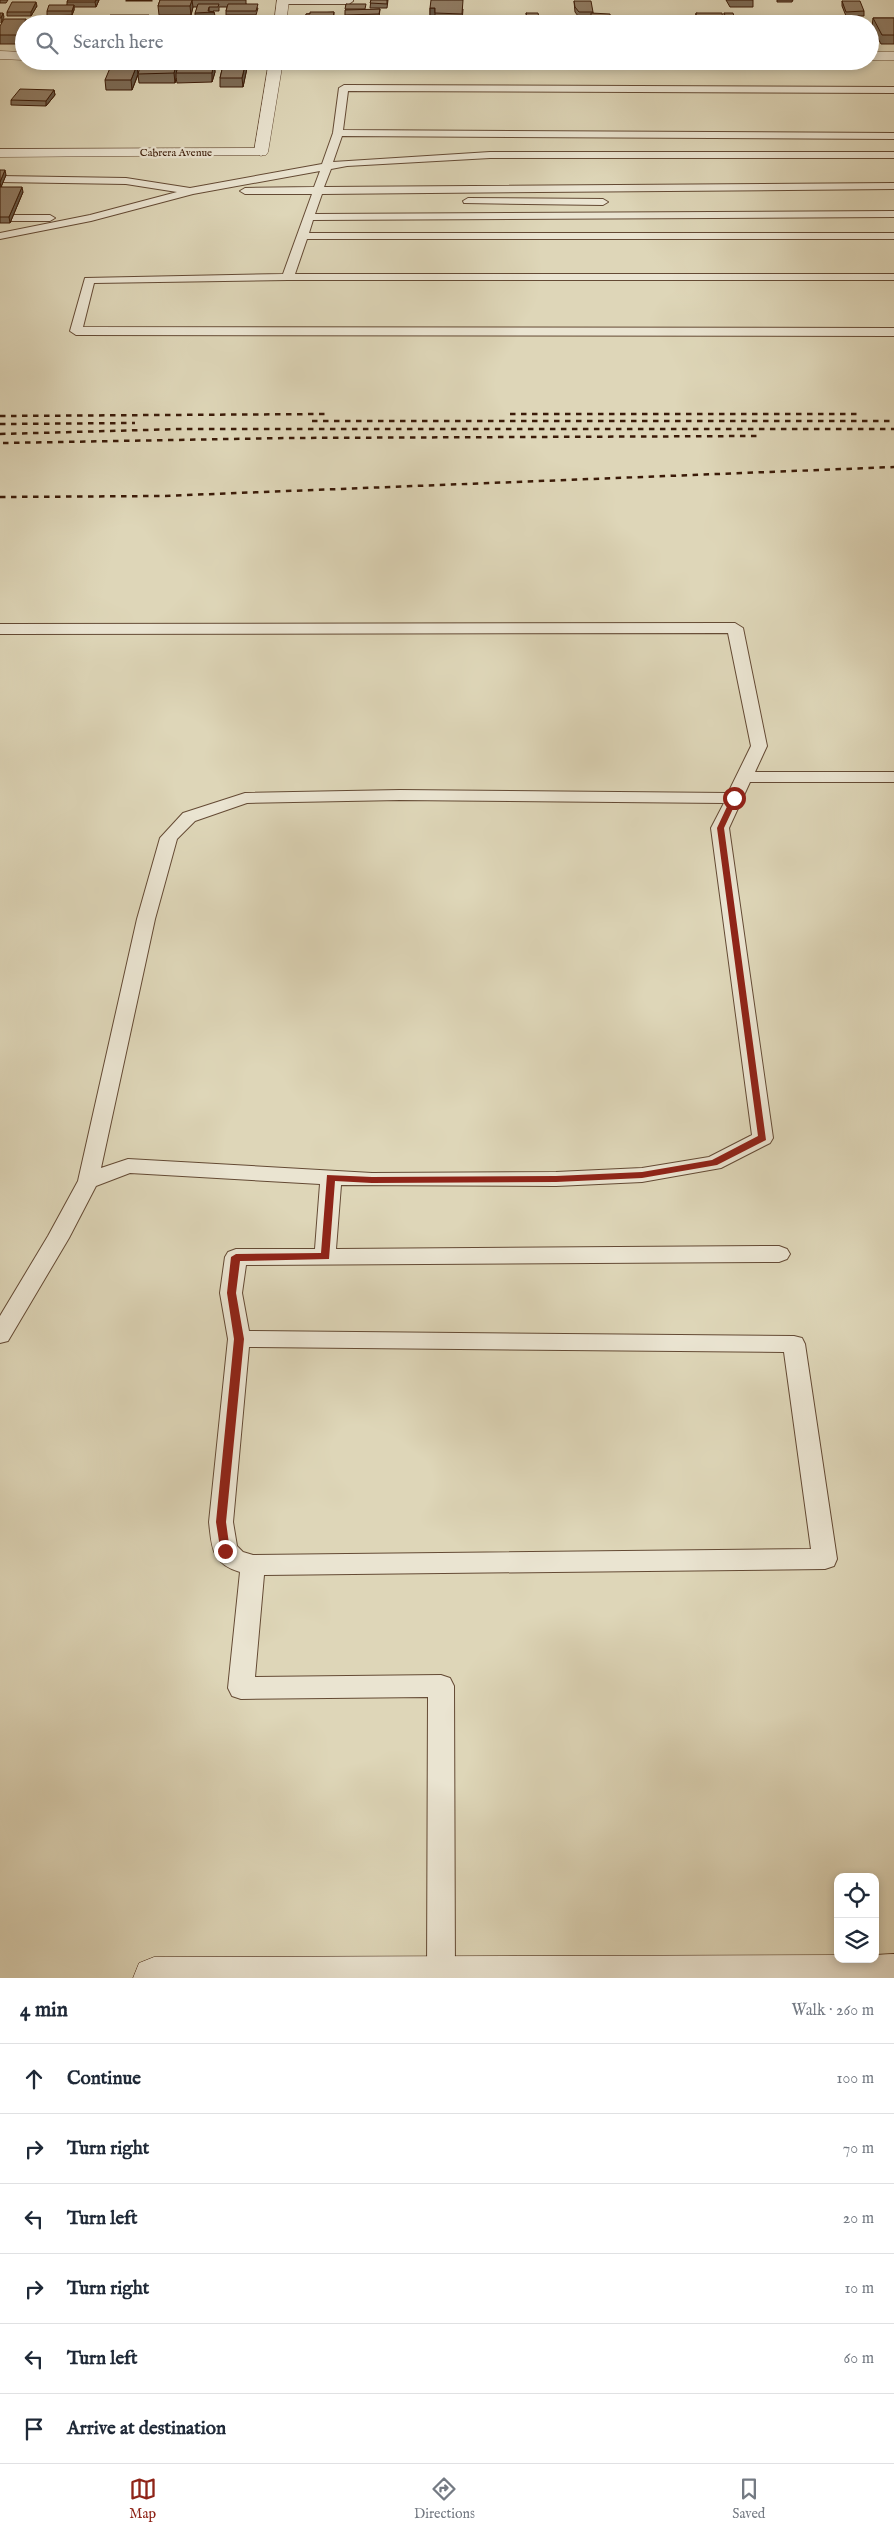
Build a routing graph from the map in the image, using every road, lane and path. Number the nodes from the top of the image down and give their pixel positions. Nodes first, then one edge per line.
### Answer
1 (283, 1) edge
2 (349, 1) edge
3 (281, 15) edge
4 (0, 56) edge
5 (15, 56) edge
6 (879, 56) edge
7 (894, 56) edge
8 (275, 70) edge
9 (894, 90) edge
10 (338, 133) junction
11 (894, 136) edge
12 (0, 153) edge
13 (894, 155) edge
14 (326, 167) junction
15 (0, 179) edge
16 (894, 186) edge
17 (192, 191) junction
18 (317, 195) junction
19 (615, 202) dead end
20 (894, 214) edge
21 (309, 217) junction
22 (0, 218) edge
23 (91, 218) junction
24 (0, 236) edge
25 (302, 236) junction
26 (894, 236) edge
27 (288, 277) junction
28 (894, 277) edge
29 (894, 332) edge
30 (0, 629) edge
31 (744, 777) junction
32 (894, 777) edge
33 (734, 798) junction
34 (330, 1178) junction
35 (88, 1181) junction
36 (779, 1254) dead end
37 (325, 1257) junction
38 (0, 1335) edge
39 (239, 1339) junction
40 (253, 1565) junction
41 (894, 1975) edge
42 (441, 1976) junction
43 (527, 1977) edge
44 (154, 1978) edge

1 - 2 lane
1 - 3 street
4 - 5 street
6 - 7 street
8 - 12 street, Cabrera Avenue
9 - 10 lane
10 - 11 lane
10 - 14 lane
13 - 14 lane
14 - 17 lane
14 - 18 lane
15 - 17 lane
16 - 18 lane
17 - 18 lane
17 - 23 lane
18 - 19 lane
18 - 21 lane
20 - 21 lane
21 - 25 lane
22 - 23 lane
23 - 24 lane
25 - 26 lane
25 - 27 lane
27 - 28 lane
27 - 29 lane
30 - 31 lane
31 - 32 lane
31 - 33 lane
33 - 34 lane
33 - 35 lane
34 - 35 lane
34 - 37 lane
35 - 38 lane
36 - 37 lane
37 - 39 lane
39 - 40 lane
39 - 40 lane
40 - 42 lane
41 - 43 street
42 - 43 street
42 - 44 street

